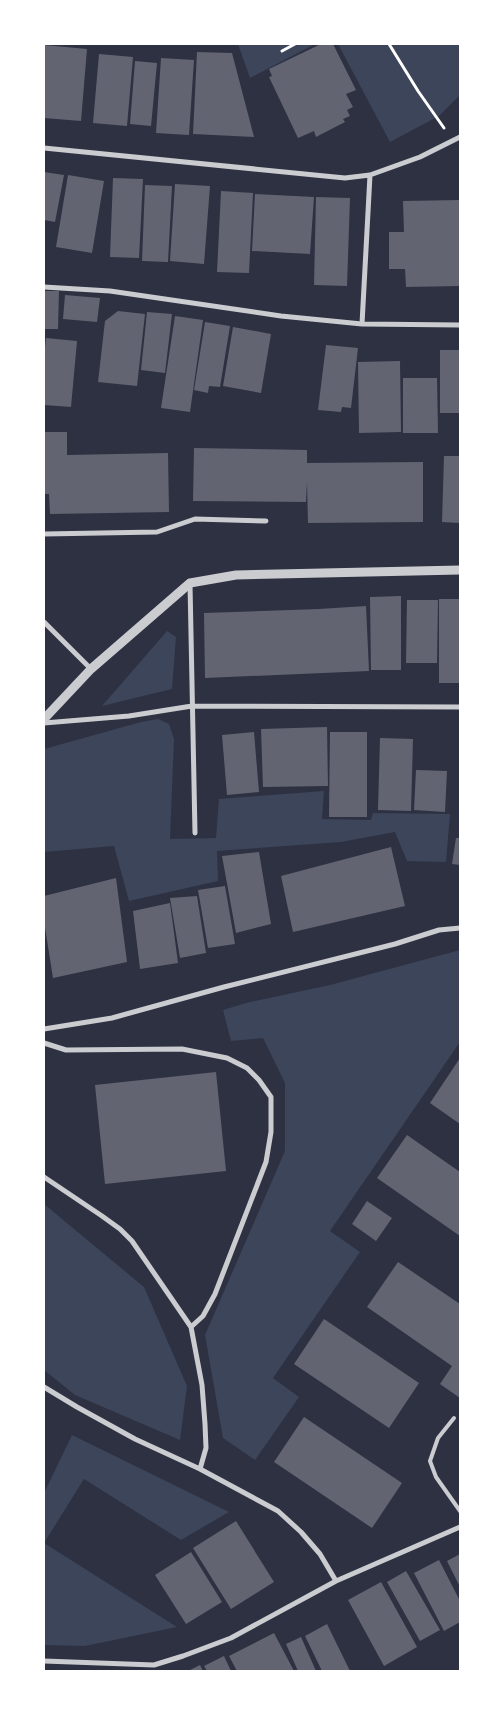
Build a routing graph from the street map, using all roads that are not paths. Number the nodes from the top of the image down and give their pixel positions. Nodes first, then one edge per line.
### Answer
1 (460, 137) edge
2 (44, 148) edge
3 (370, 176) junction
4 (44, 287) edge
5 (362, 324) junction
6 (460, 325) edge
7 (266, 521) dead end
8 (44, 534) edge
9 (460, 570) edge
10 (190, 583) junction
11 (44, 622) edge
12 (91, 669) junction
13 (192, 706) junction
14 (460, 707) edge
15 (44, 718) edge
16 (44, 723) edge
17 (195, 834) dead end
18 (460, 928) edge
19 (44, 1029) edge
20 (44, 1043) edge
21 (44, 1176) edge
22 (191, 1327) junction
23 (44, 1386) edge
24 (454, 1418) dead end
25 (200, 1469) junction
26 (460, 1511) edge
27 (460, 1527) edge
28 (336, 1581) junction
29 (44, 1661) edge

1 - 3 street
2 - 3 street
3 - 5 street
4 - 5 street
5 - 6 street
7 - 8 street
9 - 10 street
10 - 12 street
10 - 13 street
11 - 12 street
12 - 15 street
13 - 14 street
13 - 16 street
13 - 17 street
18 - 19 street
20 - 22 street
21 - 22 street
22 - 25 street
23 - 25 street
24 - 26 lane
25 - 28 street
27 - 28 street
28 - 29 street

